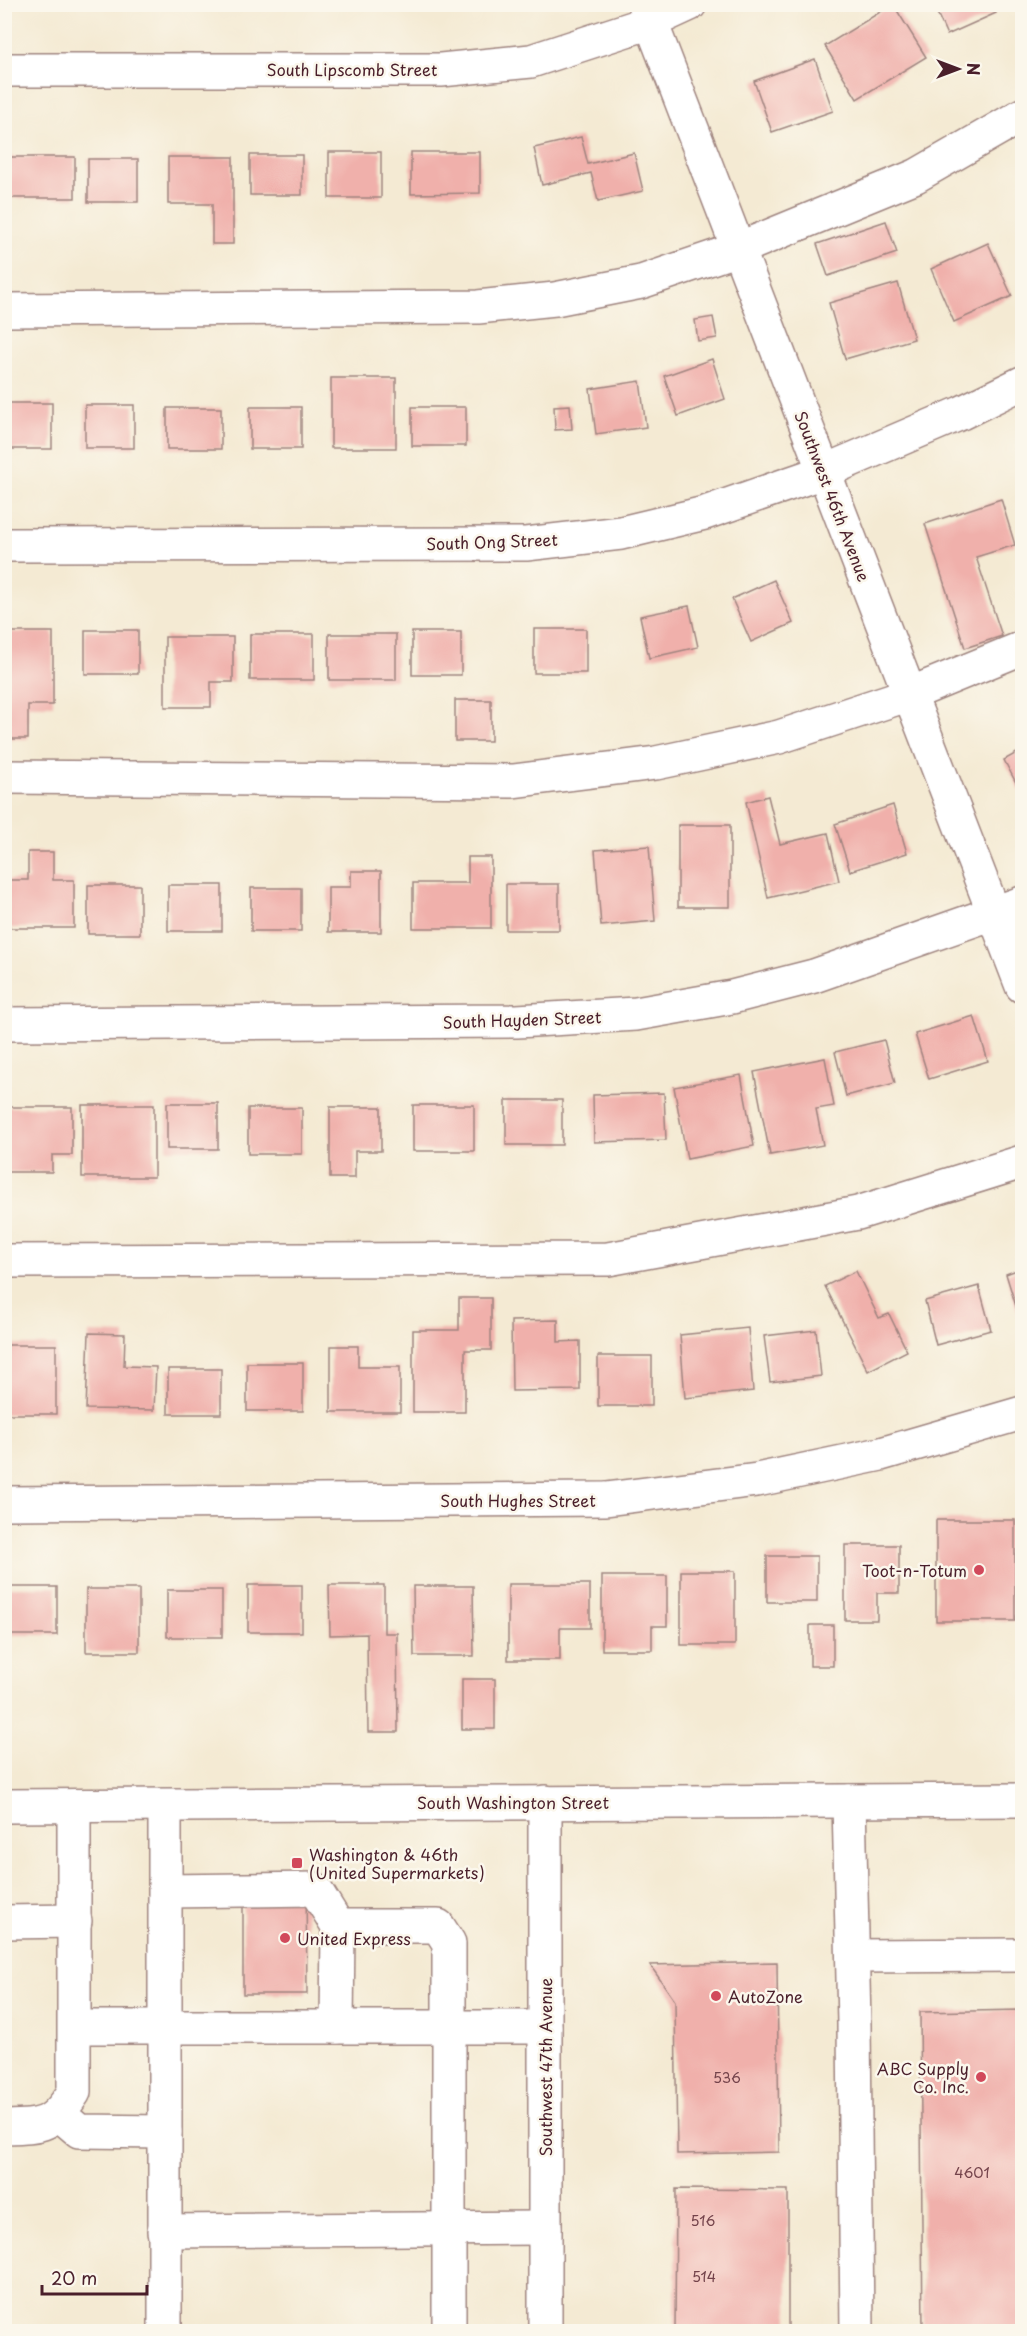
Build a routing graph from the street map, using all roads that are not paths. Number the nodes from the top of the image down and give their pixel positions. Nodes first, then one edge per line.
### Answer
1 (690, 4) edge
2 (647, 13) edge
3 (4, 70) edge
4 (1023, 115) edge
5 (738, 249) junction
6 (4, 310) edge
7 (1023, 383) edge
8 (823, 471) junction
9 (4, 544) edge
10 (1023, 648) edge
11 (910, 694) junction
12 (4, 777) edge
13 (1009, 908) edge
14 (1023, 986) edge
15 (4, 1024) edge
16 (1023, 1162) edge
17 (4, 1261) edge
18 (1023, 1413) edge
19 (4, 1503) edge
20 (1023, 1800) edge
21 (849, 1801) junction
22 (545, 1802) junction
23 (4, 1806) edge
24 (74, 1806) junction
25 (165, 1806) junction
26 (166, 1891) junction
27 (4, 1922) edge
28 (75, 1922) junction
29 (338, 1926) junction
30 (1023, 1955) edge
31 (853, 1956) junction
32 (75, 2027) junction
33 (337, 2027) junction
34 (449, 2027) junction
35 (545, 2027) junction
36 (166, 2028) junction
37 (59, 2114) junction
38 (4, 2127) edge
39 (165, 2132) junction
40 (449, 2228) junction
41 (545, 2228) junction
42 (164, 2231) junction
43 (165, 2331) edge
44 (449, 2331) edge
45 (545, 2331) edge
46 (856, 2331) edge

1 - 2 street, South Lipscomb Street
2 - 3 street, South Lipscomb Street
2 - 5 street, Southwest 46th Avenue
4 - 5 street
5 - 6 street
5 - 8 street, Southwest 46th Avenue
7 - 8 street, South Ong Street
8 - 9 street, South Ong Street
8 - 11 street, Southwest 46th Avenue
10 - 11 street
11 - 12 street
11 - 13 street, Southwest 46th Avenue
13 - 14 street, Southwest 46th Avenue
13 - 15 street, South Hayden Street
16 - 17 street
18 - 19 street, South Hughes Street
20 - 21 street, South Washington Street
21 - 22 street, South Washington Street
21 - 31 street
22 - 25 street, South Washington Street
22 - 35 street, Southwest 47th Avenue
23 - 24 street, South Washington Street
24 - 25 street, South Washington Street
24 - 28 street
25 - 26 street
26 - 29 street
26 - 36 street
27 - 28 street
28 - 32 street
29 - 33 street
29 - 34 street
30 - 31 street
31 - 46 street
32 - 36 street
32 - 37 street
33 - 34 street
33 - 36 street
34 - 35 street
34 - 40 street
35 - 41 street, Southwest 47th Avenue
36 - 39 street
37 - 38 street
37 - 39 street
39 - 42 street
40 - 41 street
40 - 42 street
40 - 44 street
41 - 45 street, Southwest 47th Avenue
42 - 43 street

